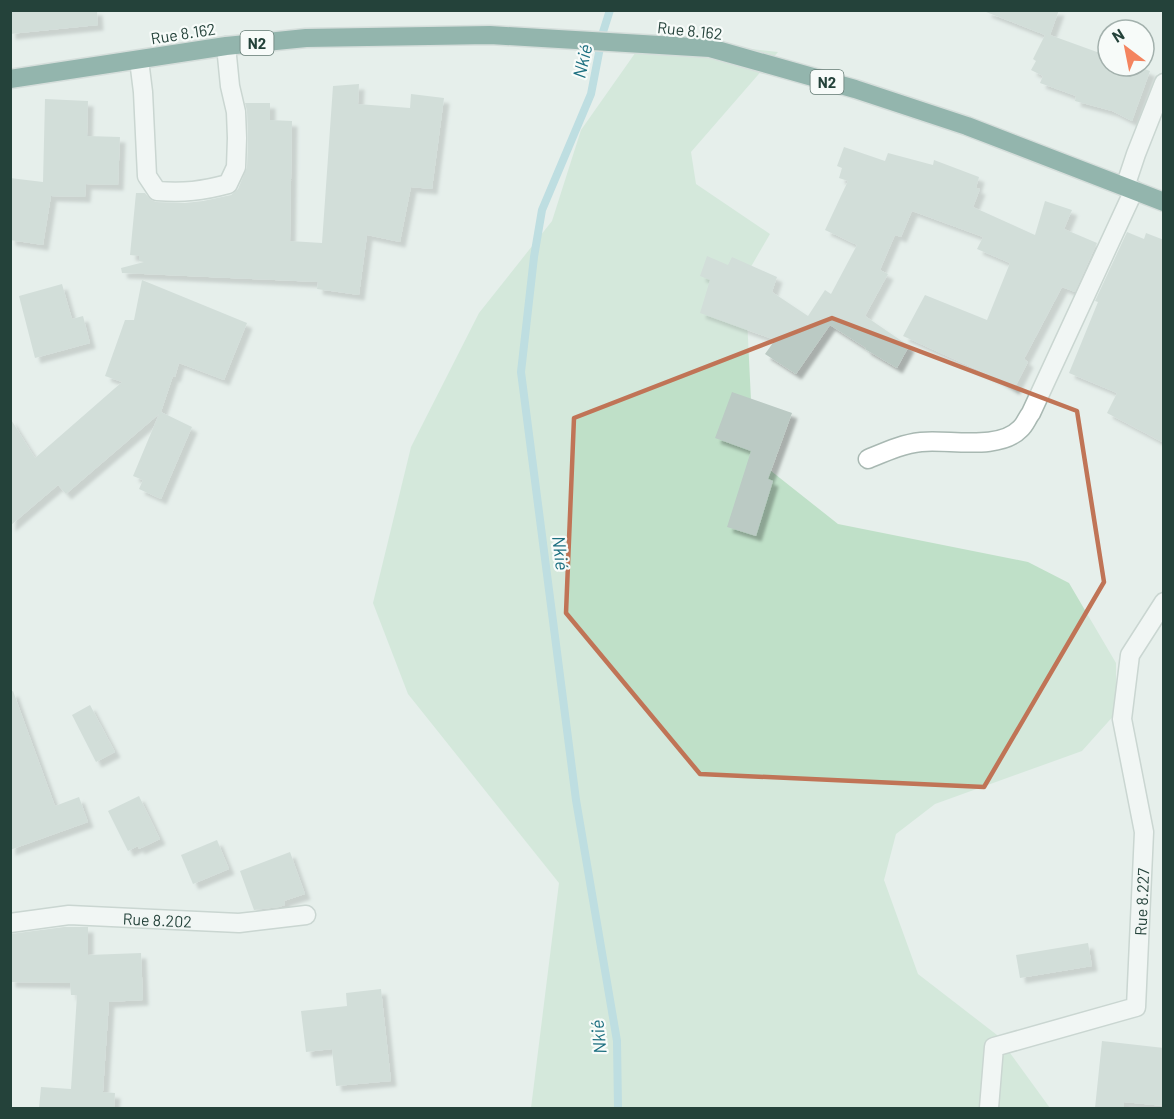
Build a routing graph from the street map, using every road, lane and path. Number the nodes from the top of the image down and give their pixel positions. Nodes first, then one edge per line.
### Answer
1 (226, 46) junction
2 (139, 60) junction
3 (10, 79) edge
4 (1164, 83) edge
5 (1130, 188) junction
6 (1164, 202) edge
7 (868, 459) dead end
8 (1164, 602) edge
9 (306, 915) dead end
10 (10, 923) edge
11 (989, 1108) edge

1 - 2 highway, Rue 8.162 / N2
1 - 2 street
1 - 5 highway, Rue 8.162 / N2
2 - 3 highway, Rue 8.162 / N2
4 - 5 street
5 - 6 highway, Rue 8.162 / N2
5 - 7 street
8 - 11 street, Rue 8.227
9 - 10 street, Rue 8.202

